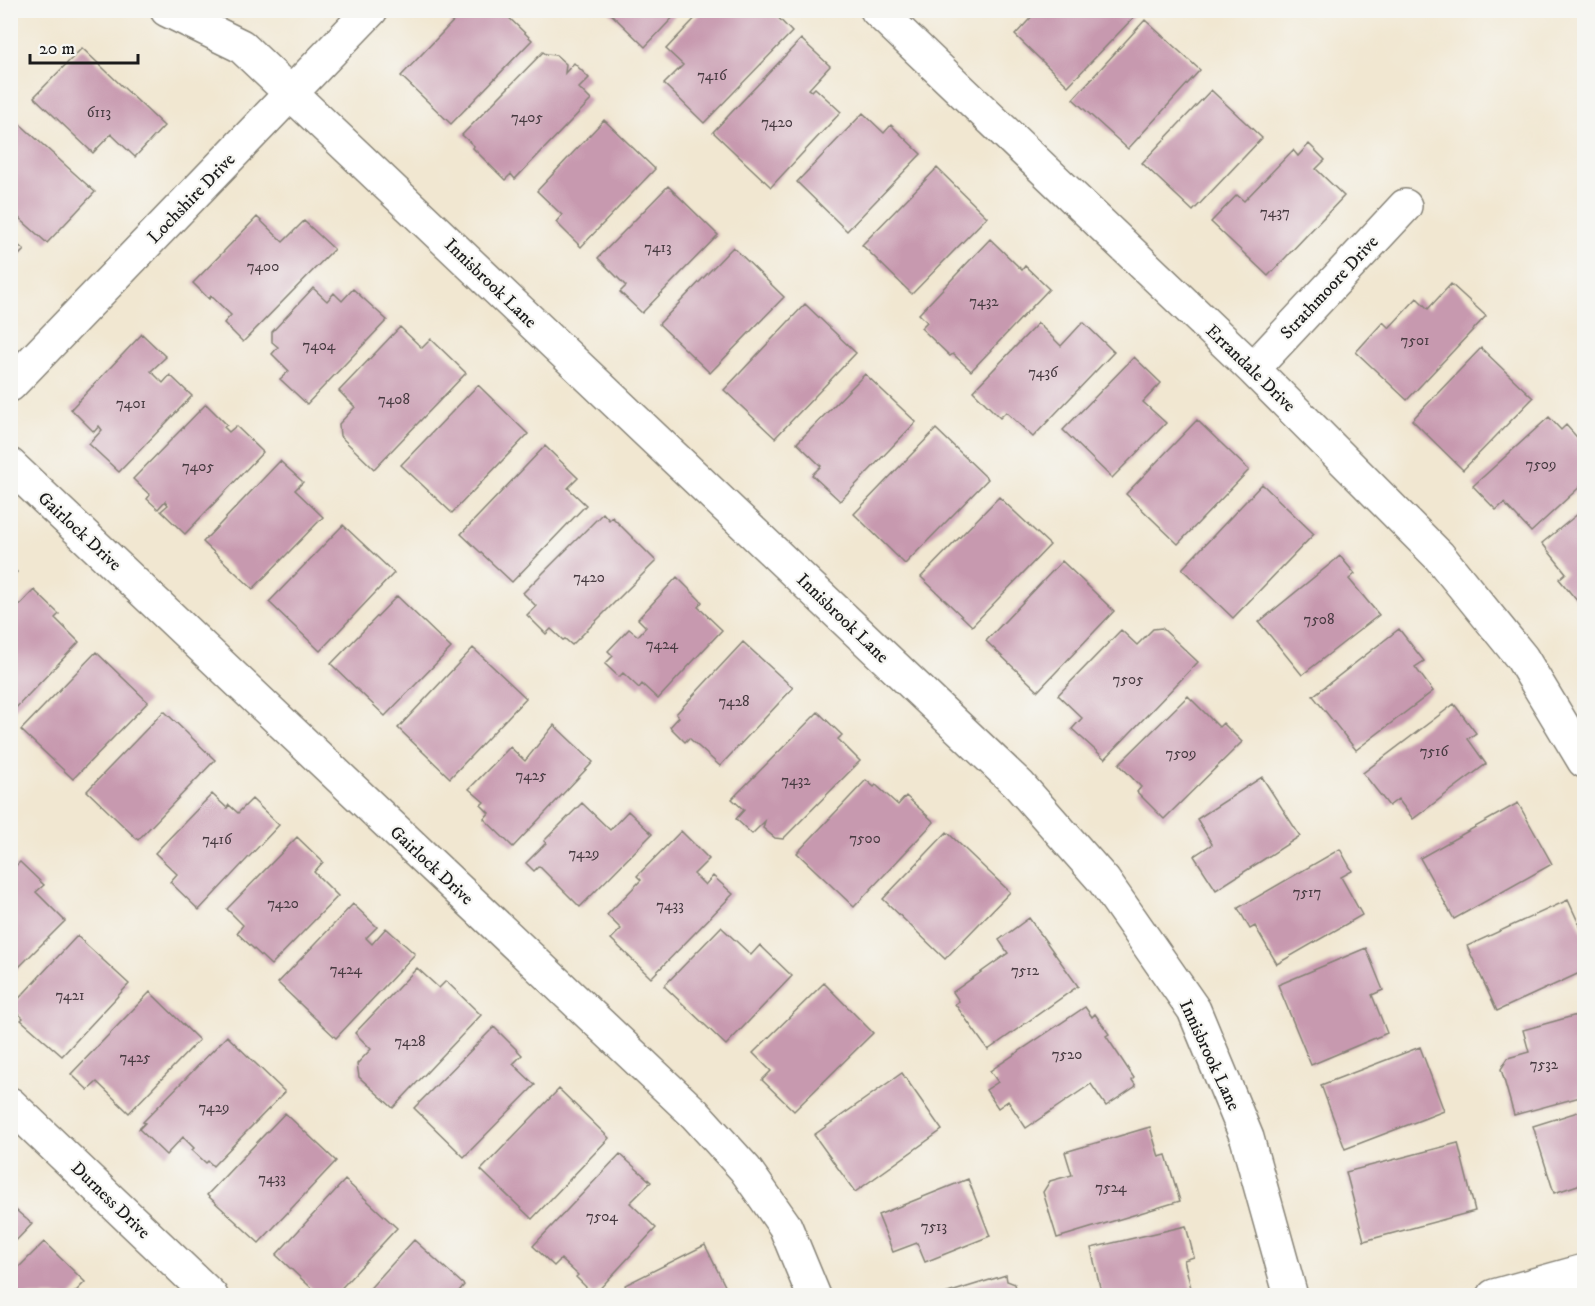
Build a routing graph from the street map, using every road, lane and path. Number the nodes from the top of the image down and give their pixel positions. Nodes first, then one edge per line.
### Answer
1 (167, 10) edge
2 (225, 10) edge
3 (371, 10) edge
4 (877, 10) edge
5 (241, 46) junction
6 (291, 94) junction
7 (1405, 206) dead end
8 (1253, 369) junction
9 (10, 385) edge
10 (10, 465) edge
11 (1584, 761) edge
12 (10, 1104) edge
13 (1584, 1271) edge
14 (211, 1296) edge
15 (814, 1296) edge
16 (1291, 1296) edge
17 (1494, 1296) edge

1 - 5 street, Innisbrook Lane
2 - 5 street, Innisbrook Lane
3 - 6 street, Lochshire Drive
4 - 8 street, Errandale Drive
5 - 6 street, Innisbrook Lane
6 - 9 street, Lochshire Drive
6 - 16 street, Innisbrook Lane
7 - 8 street, Strathmoore Drive
8 - 11 street, Errandale Drive
10 - 15 street, Gairlock Drive
12 - 14 street, Durness Drive
13 - 17 street

